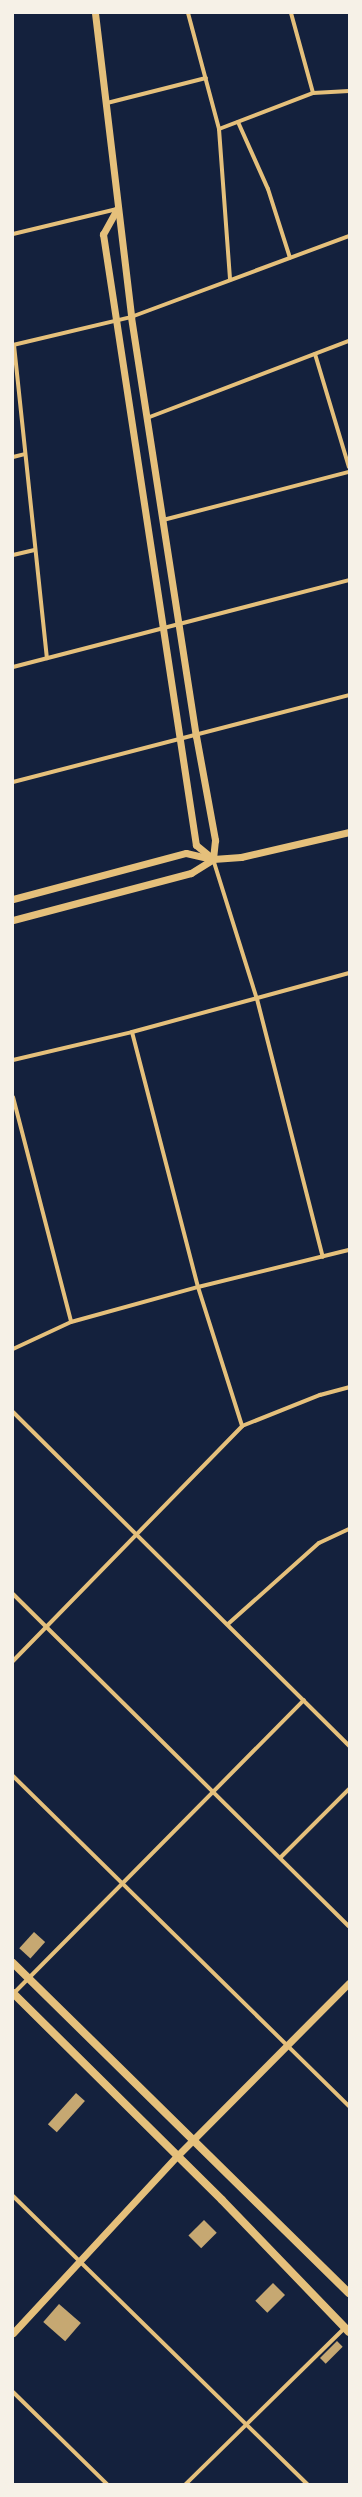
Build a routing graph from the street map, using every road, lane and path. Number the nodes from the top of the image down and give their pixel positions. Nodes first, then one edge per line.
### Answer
1 (95, 13) edge
2 (188, 13) edge
3 (291, 13) edge
4 (206, 78) junction
5 (349, 92) edge
6 (313, 93) junction
7 (107, 103) junction
8 (238, 122) junction
9 (219, 129) junction
10 (118, 209) junction
11 (13, 234) edge
12 (349, 236) edge
13 (290, 258) junction
14 (230, 280) junction
15 (131, 317) junction
16 (116, 320) junction
17 (349, 341) edge
18 (13, 345) edge
19 (315, 354) junction
20 (147, 418) junction
21 (25, 454) junction
22 (13, 457) edge
23 (349, 467) edge
24 (349, 472) edge
25 (163, 520) junction
26 (34, 550) junction
27 (13, 556) edge
28 (349, 580) edge
29 (179, 624) junction
30 (163, 628) junction
31 (47, 658) junction
32 (13, 667) edge
33 (349, 695) edge
34 (196, 736) junction
35 (180, 740) junction
36 (13, 782) edge
37 (349, 832) edge
38 (213, 859) junction
39 (13, 899) edge
40 (13, 920) edge
41 (349, 973) edge
42 (257, 999) junction
43 (132, 1032) junction
44 (13, 1060) edge
45 (13, 1097) edge
46 (349, 1250) edge
47 (323, 1257) junction
48 (198, 1287) junction
49 (71, 1322) junction
50 (13, 1349) edge
51 (349, 1387) edge
52 (13, 1412) edge
53 (242, 1426) junction
54 (349, 1529) edge
55 (136, 1534) junction
56 (13, 1594) edge
57 (228, 1624) junction
58 (46, 1625) junction
59 (13, 1661) edge
60 (304, 1700) junction
61 (349, 1746) edge
62 (13, 1776) edge
63 (349, 1788) edge
64 (213, 1792) junction
65 (281, 1858) junction
66 (124, 1883) junction
67 (349, 1926) edge
68 (13, 1963) edge
69 (29, 1979) junction
70 (349, 1983) edge
71 (13, 1993) edge
72 (288, 2043) junction
73 (349, 2106) edge
74 (194, 2140) junction
75 (177, 2156) junction
76 (13, 2196) edge
77 (80, 2262) junction
78 (349, 2293) edge
79 (348, 2328) edge
80 (13, 2333) edge
81 (13, 2392) edge
82 (246, 2425) junction
83 (107, 2484) edge
84 (186, 2484) edge
85 (307, 2484) edge

1 - 7 street
2 - 4 street
3 - 6 street
4 - 7 street
4 - 9 street
5 - 6 street
6 - 8 street
7 - 10 street
8 - 9 street
8 - 13 street
9 - 14 street
10 - 11 street
10 - 15 street
10 - 16 street
12 - 13 street
13 - 14 street
14 - 15 street
15 - 16 street
15 - 20 street
16 - 18 street
16 - 30 street
17 - 19 street
18 - 21 street
19 - 20 street
19 - 23 street
20 - 25 street
21 - 22 street
21 - 26 street
24 - 25 street
25 - 29 street
26 - 27 street
26 - 31 street
28 - 29 street
29 - 30 street
29 - 34 street
30 - 31 street
30 - 35 street
31 - 32 street
33 - 34 street
34 - 35 street
34 - 38 street
35 - 36 street
35 - 38 street
37 - 38 street
38 - 39 street
38 - 40 street
38 - 42 street
41 - 42 street
42 - 43 street
42 - 47 street
43 - 44 street
43 - 48 street
45 - 49 street
46 - 47 street
47 - 48 street
48 - 49 street
48 - 53 street
49 - 50 street
51 - 53 street
52 - 55 street
53 - 55 street
54 - 57 street
55 - 57 street
55 - 58 street
56 - 58 street
57 - 60 street
58 - 59 street
58 - 64 street
60 - 61 street
60 - 64 street
62 - 66 street
63 - 65 street
64 - 65 street
64 - 66 street
65 - 67 street
66 - 69 street
66 - 72 street
68 - 69 main road
69 - 71 street
69 - 74 main road
70 - 72 street
71 - 75 main road
72 - 73 street
72 - 74 street
74 - 75 street
74 - 78 main road
75 - 77 street
75 - 79 main road
76 - 77 street
77 - 80 street
77 - 82 street
79 - 82 street
81 - 83 street
82 - 84 street
82 - 85 street

